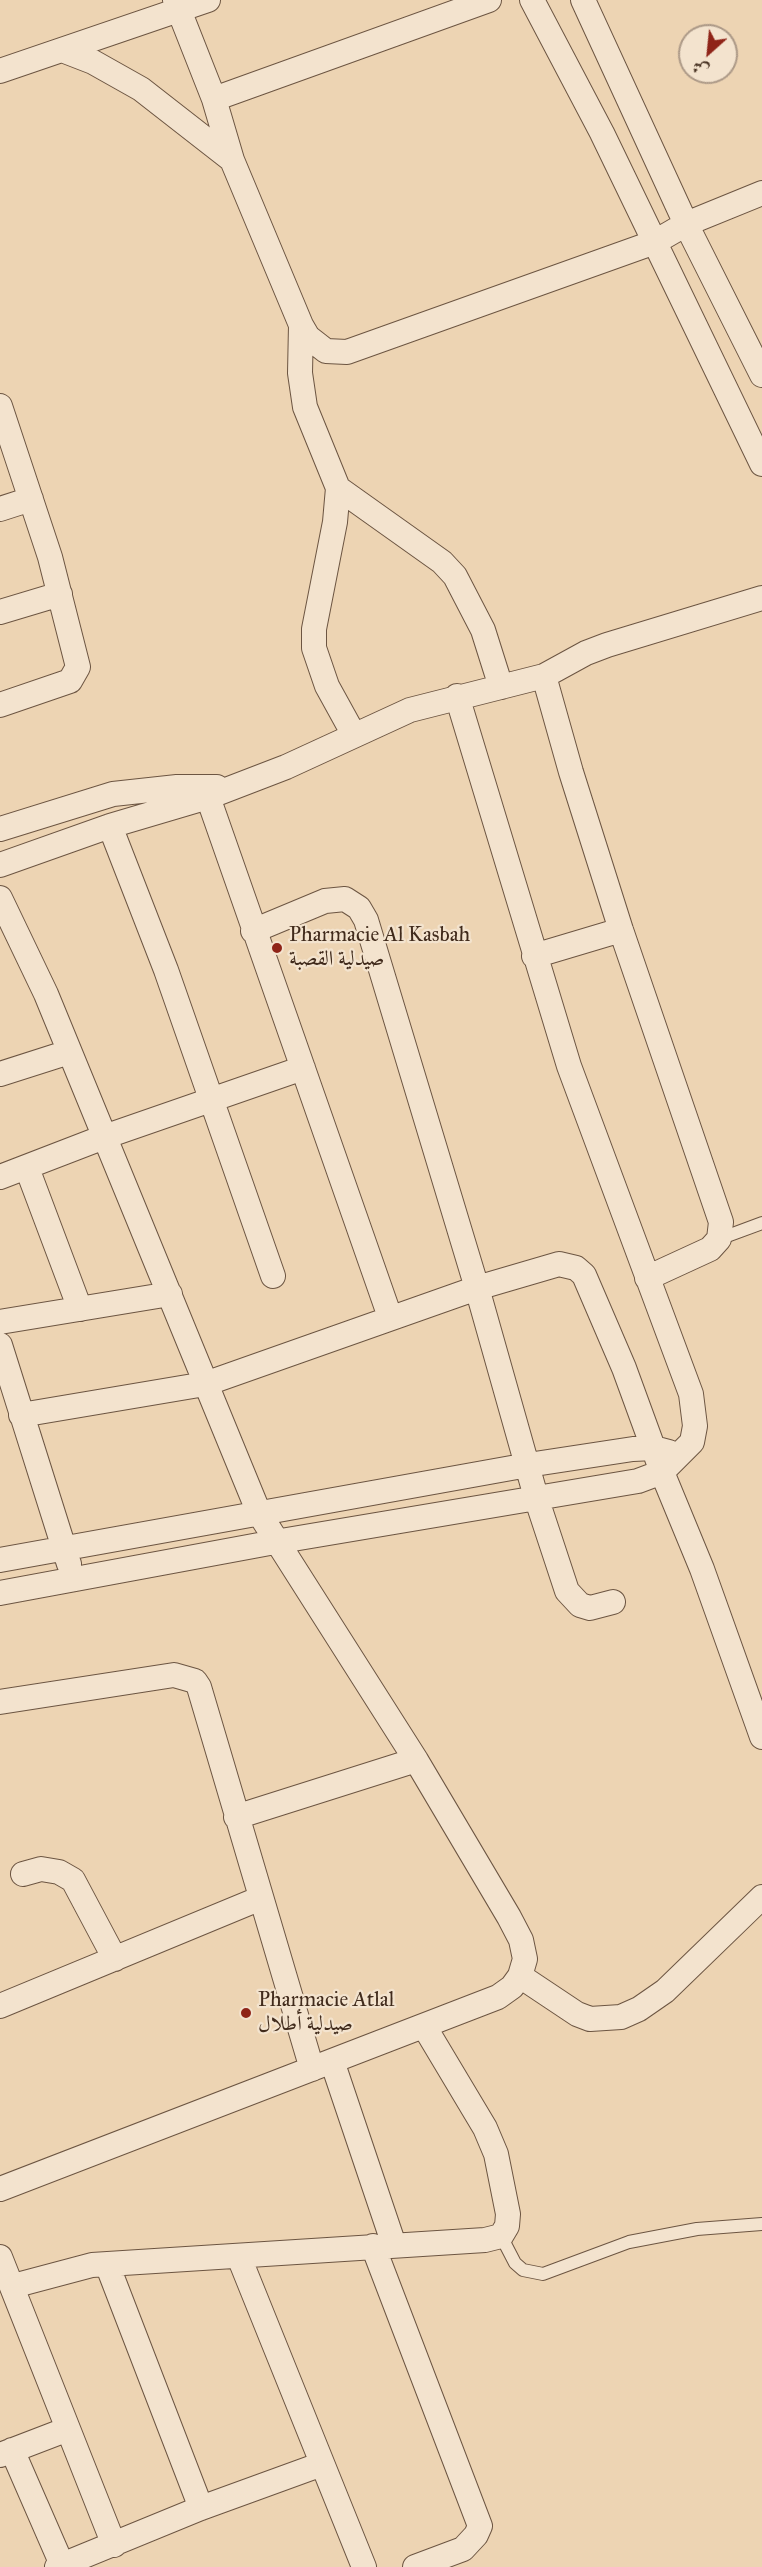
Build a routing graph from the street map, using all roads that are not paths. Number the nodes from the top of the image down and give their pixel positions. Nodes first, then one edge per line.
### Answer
1 (207, 0) edge
2 (489, 0) edge
3 (532, 0) edge
4 (583, 0) edge
5 (177, 5) edge
6 (62, 50) junction
7 (0, 71) edge
8 (214, 99) junction
9 (232, 160) junction
10 (762, 193) edge
11 (686, 224) junction
12 (655, 242) junction
13 (301, 325) junction
14 (762, 375) edge
15 (1, 414) edge
16 (762, 464) edge
17 (338, 488) junction
18 (30, 499) junction
19 (0, 509) edge
20 (60, 594) junction
21 (762, 598) edge
22 (0, 612) edge
23 (544, 676) junction
24 (501, 687) junction
25 (457, 696) junction
26 (0, 705) edge
27 (354, 735) junction
28 (231, 787) junction
29 (208, 797) junction
30 (110, 826) junction
31 (0, 829) edge
32 (0, 865) edge
33 (0, 898) edge
34 (621, 930) junction
35 (253, 931) junction
36 (534, 956) junction
37 (69, 1052) junction
38 (303, 1068) junction
39 (0, 1074) edge
40 (212, 1099) junction
41 (104, 1137) junction
42 (27, 1168) junction
43 (0, 1177) edge
44 (762, 1223) edge
45 (719, 1239) junction
46 (273, 1276) dead end
47 (647, 1278) junction
48 (477, 1288) junction
49 (170, 1294) junction
50 (80, 1309) junction
51 (390, 1317) junction
52 (0, 1322) edge
53 (0, 1344) edge
54 (204, 1384) junction
55 (21, 1415) junction
56 (654, 1449) junction
57 (680, 1455) junction
58 (528, 1465) junction
59 (662, 1472) junction
60 (536, 1497) junction
61 (259, 1513) junction
62 (275, 1542) junction
63 (65, 1548) junction
64 (0, 1560) edge
65 (74, 1580) junction
66 (0, 1593) edge
67 (613, 1602) dead end
68 (0, 1702) edge
69 (762, 1737) edge
70 (416, 1760) junction
71 (236, 1817) junction
72 (23, 1874) dead end
73 (762, 1897) edge
74 (261, 1898) junction
75 (115, 1959) junction
76 (520, 1976) junction
77 (0, 2006) edge
78 (424, 2026) junction
79 (322, 2065) junction
80 (0, 2189) edge
81 (762, 2224) edge
82 (501, 2236) junction
83 (383, 2245) junction
84 (0, 2257) edge
85 (239, 2257) junction
86 (107, 2264) junction
87 (13, 2286) junction
88 (68, 2429) junction
89 (6, 2452) edge
90 (322, 2464) junction
91 (201, 2508) junction
92 (114, 2545) junction
93 (61, 2566) edge
94 (364, 2567) edge
95 (415, 2567) edge

1 - 5 street
2 - 8 street
3 - 12 street
4 - 11 street
5 - 6 street
5 - 8 street
6 - 7 street
6 - 9 street
8 - 9 street
9 - 13 street
10 - 11 street
11 - 12 street
11 - 14 street
12 - 13 street
12 - 16 street
13 - 17 street
15 - 18 street
17 - 24 street
17 - 27 street
18 - 19 street
18 - 20 street
20 - 22 street
20 - 26 street
21 - 23 street
23 - 24 street
23 - 34 street
24 - 25 street
25 - 27 street
25 - 36 street
27 - 28 street
28 - 29 street
28 - 31 street
29 - 30 street
29 - 35 street
30 - 32 street
30 - 40 street
33 - 37 street
34 - 36 street
34 - 45 street
35 - 38 street
35 - 48 street
36 - 47 street
37 - 39 street
37 - 41 street
38 - 40 street
38 - 51 street
40 - 41 street
40 - 46 street
41 - 42 street
41 - 49 street
42 - 43 street
42 - 50 street
44 - 45 lane
45 - 47 street
47 - 57 street
48 - 51 street
48 - 56 street
48 - 58 street
49 - 50 street
49 - 54 street
50 - 52 street
51 - 54 street
53 - 55 street
54 - 55 street
54 - 61 street
55 - 63 street
56 - 57 street
56 - 58 street
56 - 59 street
57 - 59 street
58 - 60 street
58 - 61 street
59 - 60 street
59 - 69 street
60 - 62 street
60 - 67 street
61 - 62 street
61 - 63 street
62 - 65 street
62 - 70 street
63 - 64 street
63 - 65 street
65 - 66 street
68 - 71 street
70 - 71 street
70 - 76 street
71 - 74 street
72 - 75 street
73 - 76 street
74 - 75 street
74 - 79 street
75 - 77 street
76 - 78 street
78 - 79 street
78 - 82 street
79 - 80 street
79 - 83 street
81 - 82 lane
82 - 83 street
83 - 85 street
83 - 95 street
84 - 87 street
85 - 86 street
85 - 90 street
86 - 87 street
86 - 91 street
87 - 88 street
88 - 89 street
88 - 92 street
89 - 93 street
90 - 91 street
90 - 94 street
91 - 92 street
92 - 93 street

